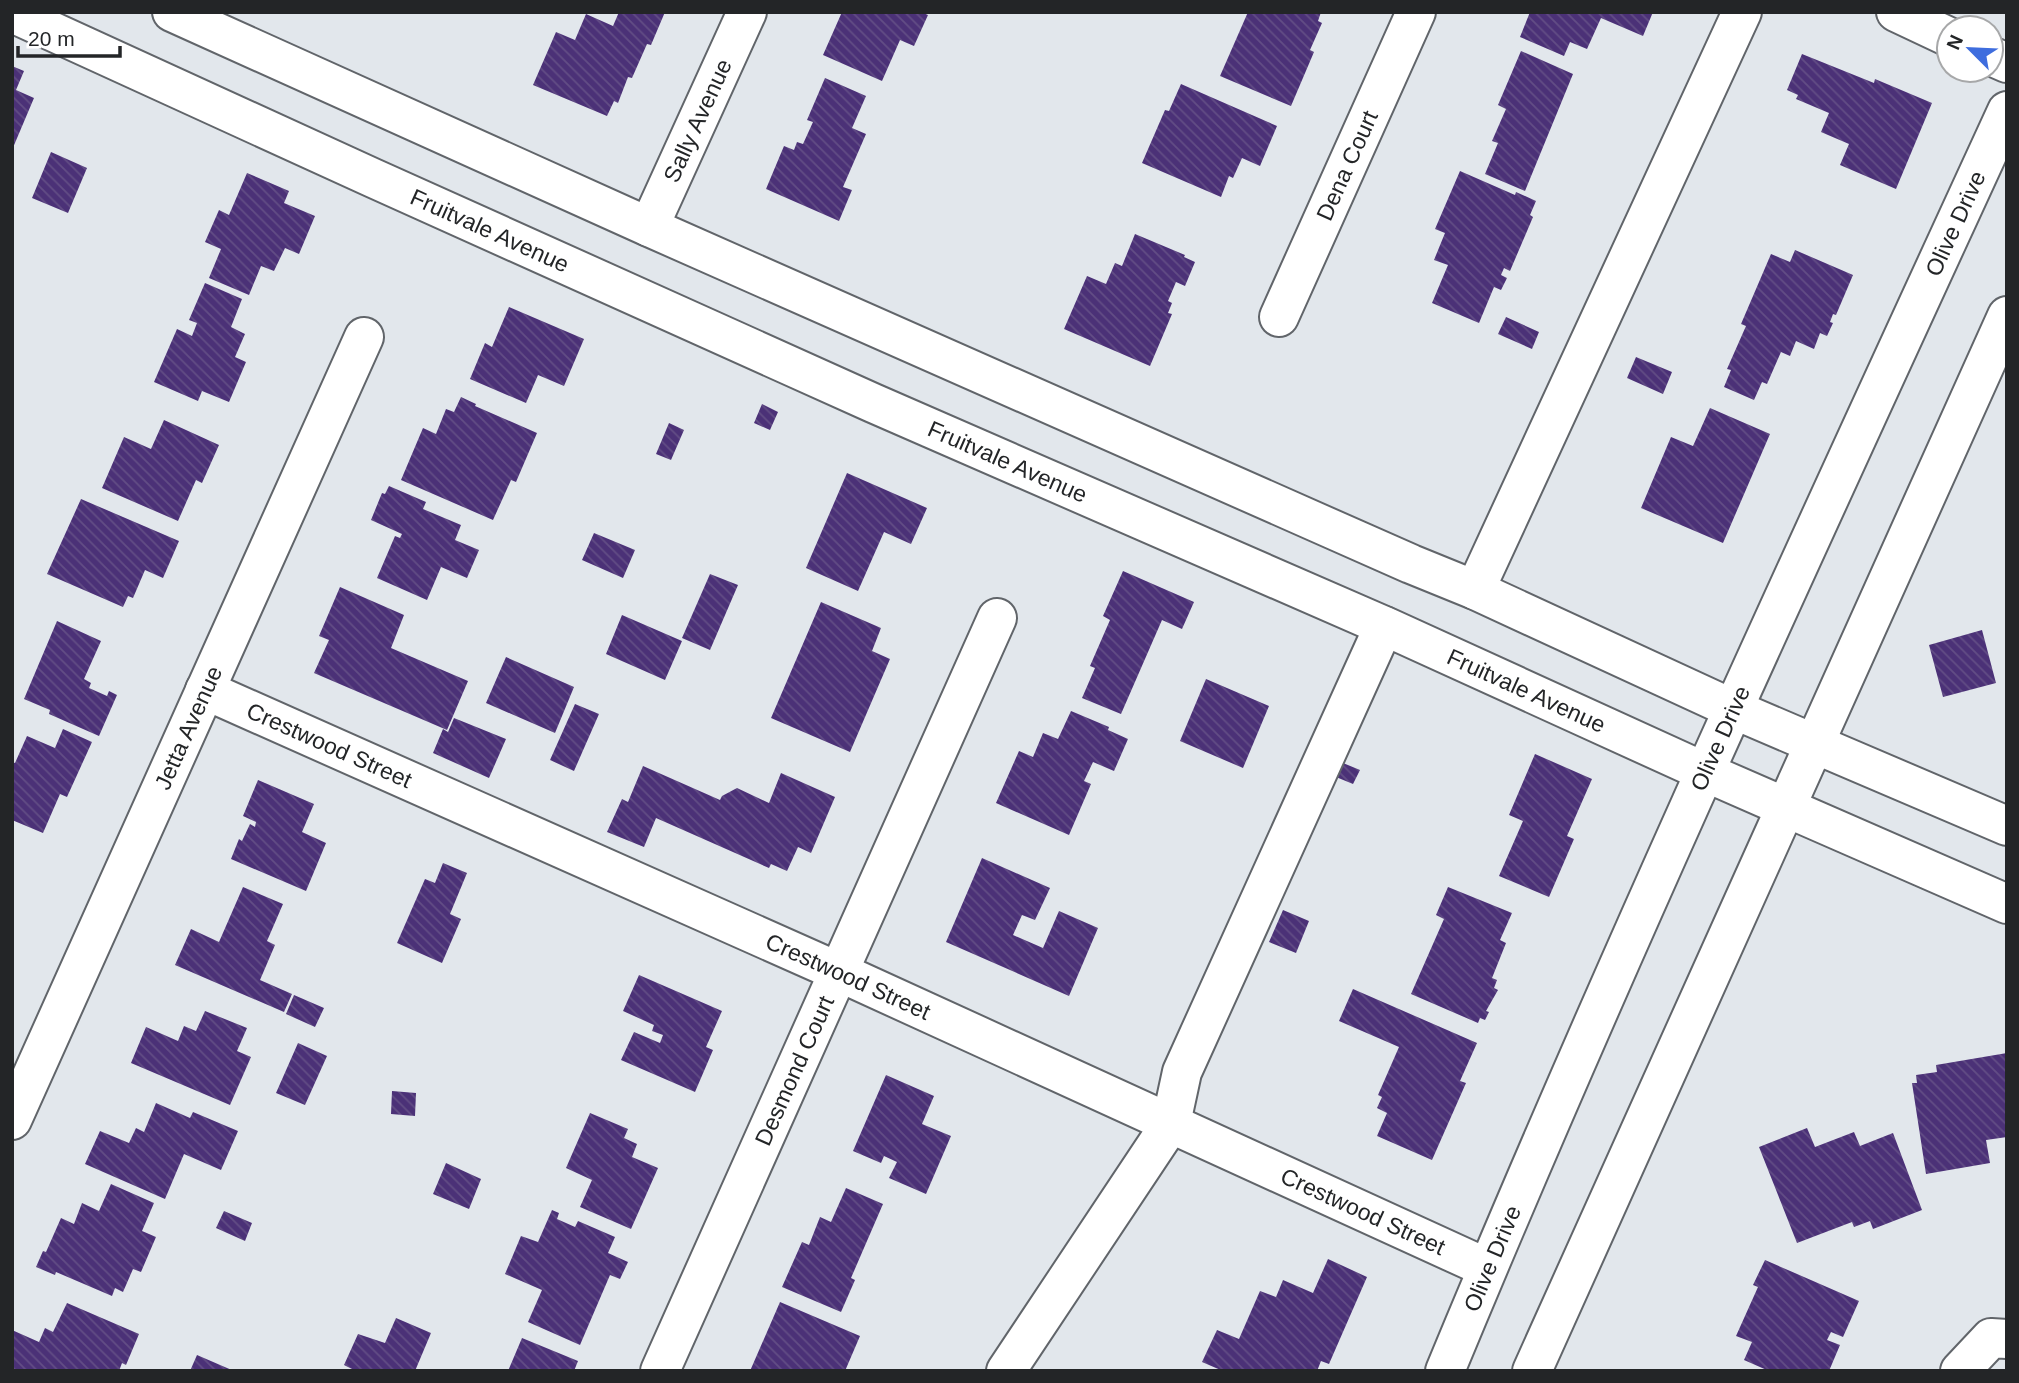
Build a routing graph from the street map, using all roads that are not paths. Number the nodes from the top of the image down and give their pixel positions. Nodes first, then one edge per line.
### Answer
1 (172, 12) edge
2 (747, 12) edge
3 (1416, 12) edge
4 (1742, 12) edge
5 (1896, 12) edge
6 (12, 13) edge
7 (1935, 30) edge
8 (2007, 111) edge
9 (649, 226) junction
10 (2007, 316) edge
11 (1279, 317) dead end
12 (364, 337) dead end
13 (1475, 590) junction
14 (998, 618) dead end
15 (1384, 626) junction
16 (205, 690) junction
17 (1733, 709) junction
18 (1815, 745) junction
19 (1705, 772) junction
20 (1786, 808) junction
21 (2007, 826) edge
22 (2007, 904) edge
23 (839, 972) junction
24 (12, 1119) edge
25 (1171, 1123) junction
26 (1487, 1268) junction
27 (2007, 1339) edge
28 (660, 1371) edge
29 (1006, 1371) edge
30 (1444, 1371) edge
31 (1532, 1371) edge
32 (1960, 1371) edge

1 - 9 main road
2 - 9 main road, Sally Avenue
3 - 11 main road, Dena Court
4 - 13 main road
5 - 7 main road
6 - 15 main road, Fruitvale Avenue
8 - 17 main road, Olive Drive
9 - 13 main road
10 - 18 main road
12 - 16 main road, Jetta Avenue
13 - 17 main road
14 - 23 main road, Desmond Court
15 - 19 main road, Fruitvale Avenue
15 - 25 main road
16 - 23 main road, Crestwood Street
16 - 24 main road, Jetta Avenue
17 - 18 main road
17 - 19 main road, Olive Drive
18 - 20 main road
18 - 21 main road
19 - 20 main road, Fruitvale Avenue
19 - 26 main road, Olive Drive
20 - 22 main road, Fruitvale Avenue
20 - 31 main road
23 - 25 main road, Crestwood Street
23 - 28 main road, Desmond Court
25 - 26 main road, Crestwood Street
25 - 29 main road
26 - 30 main road, Olive Drive
27 - 32 main road

